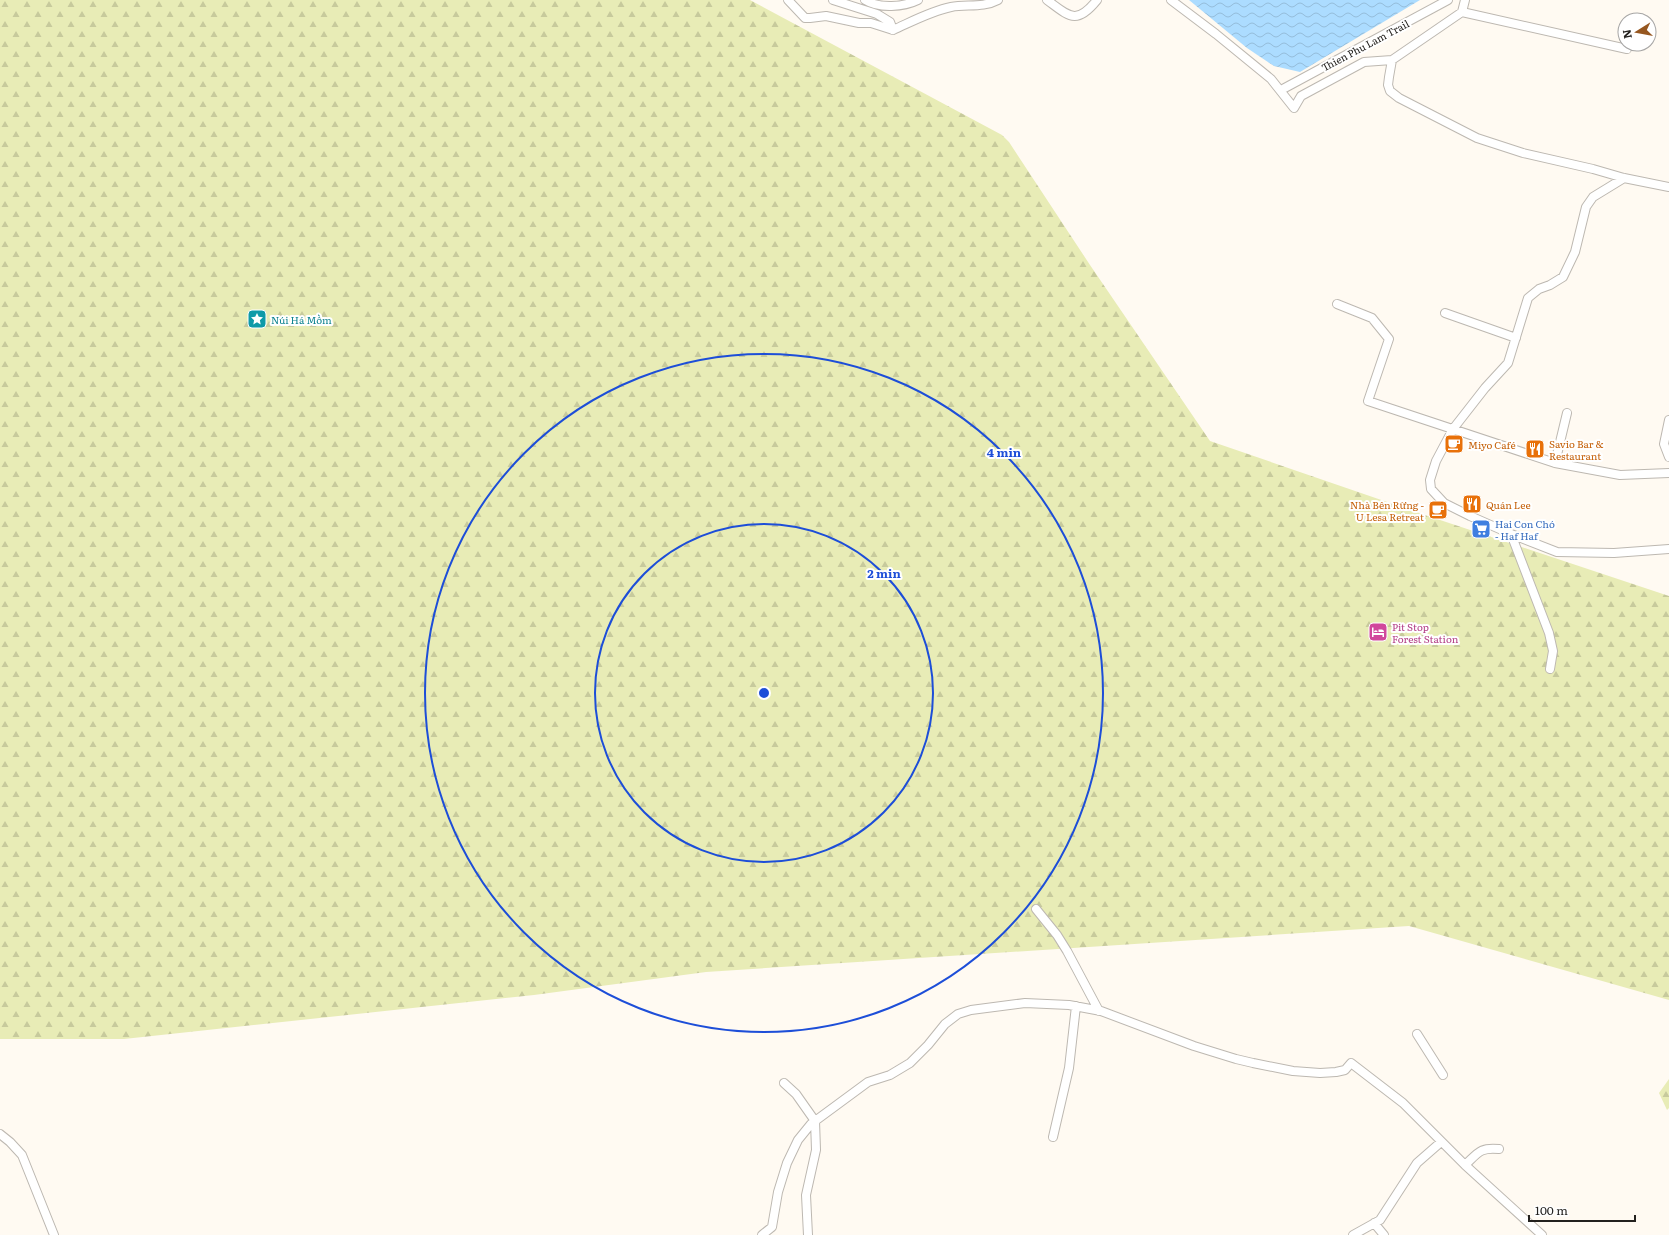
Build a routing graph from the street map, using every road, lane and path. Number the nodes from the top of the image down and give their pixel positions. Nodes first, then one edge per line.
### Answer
1 (788, 0) edge
2 (833, 0) edge
3 (865, 0) edge
4 (918, 0) edge
5 (998, 0) edge
6 (1047, 0) edge
7 (1097, 0) edge
8 (1171, 0) edge
9 (1448, 0) edge
10 (1465, 0) edge
11 (1462, 12) junction
12 (893, 30) junction
13 (1617, 47) edge
14 (1392, 60) junction
15 (1281, 90) junction
16 (1624, 178) junction
17 (1669, 187) edge
18 (1337, 304) dead end
19 (1445, 313) dead end
20 (1516, 338) junction
21 (1567, 413) dead end
22 (1669, 420) edge
23 (1453, 429) junction
24 (1669, 457) edge
25 (1555, 463) junction
26 (1669, 473) edge
27 (1511, 534) junction
28 (1669, 550) edge
29 (1550, 669) dead end
30 (1036, 909) dead end
31 (1076, 1006) junction
32 (1098, 1011) junction
33 (1417, 1034) dead end
34 (1443, 1075) dead end
35 (784, 1083) dead end
36 (815, 1121) junction
37 (0, 1134) edge
38 (1054, 1137) dead end
39 (1441, 1142) junction
40 (1499, 1149) dead end
41 (1465, 1165) junction
42 (1374, 1223) junction
43 (54, 1235) edge
44 (762, 1235) edge
45 (808, 1235) edge
46 (1353, 1235) edge
47 (1384, 1235) edge
48 (1542, 1235) edge

1 - 12 street
2 - 12 street
3 - 4 street
5 - 12 street
6 - 7 street
8 - 15 street
9 - 15 street, Thien Phu Lam Trail
10 - 11 street
11 - 13 street
11 - 14 street
14 - 15 street
14 - 16 street
16 - 17 street
16 - 20 street
18 - 23 street
19 - 20 street
20 - 23 street
21 - 25 street
22 - 24 street
23 - 25 street
23 - 27 street
25 - 26 street
27 - 28 street
27 - 29 street
30 - 32 street
31 - 32 street
31 - 36 street
31 - 38 street
32 - 39 street
33 - 34 street
35 - 36 street
36 - 44 street
36 - 45 street
37 - 43 street
39 - 41 street
39 - 42 street
40 - 41 street
41 - 48 street
42 - 46 street
42 - 47 street

